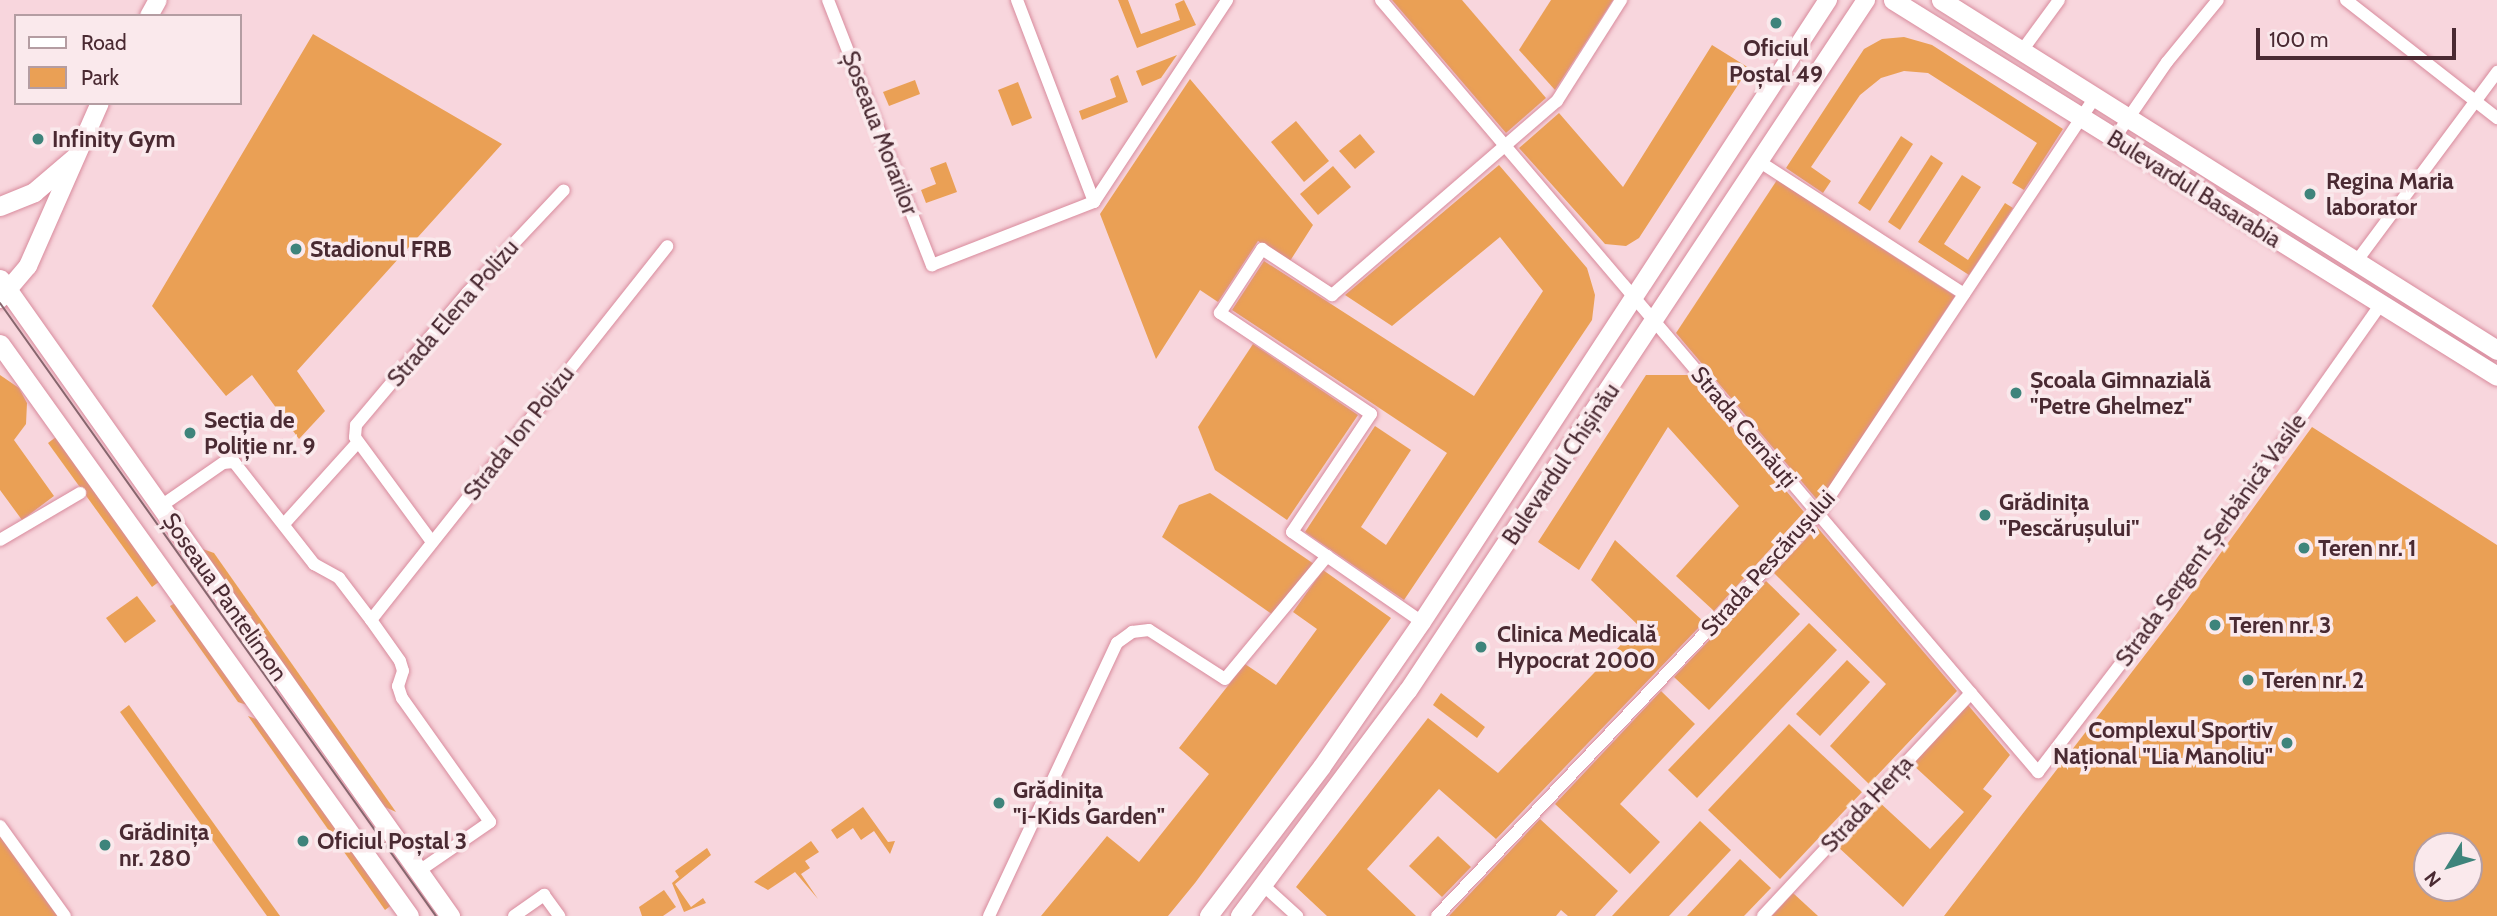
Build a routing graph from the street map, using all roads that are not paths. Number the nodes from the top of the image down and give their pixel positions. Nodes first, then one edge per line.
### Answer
1 (828, 0) edge
2 (1017, 0) edge
3 (1227, 0) edge
4 (1381, 0) edge
5 (1621, 0) edge
6 (1828, 0) edge
7 (1866, 0) edge
8 (1893, 0) edge
9 (1941, 0) edge
10 (2059, 0) edge
11 (2218, 0) edge
12 (2346, 0) edge
13 (2021, 52) junction
14 (2497, 72) edge
15 (2094, 98) junction
16 (2474, 100) junction
17 (99, 105) edge
18 (2081, 118) junction
19 (2497, 118) edge
20 (2127, 119) junction
21 (2114, 139) junction
22 (1505, 146) junction
23 (74, 158) junction
24 (1759, 162) junction
25 (564, 190) dead end
26 (1094, 202) junction
27 (0, 206) edge
28 (667, 246) dead end
29 (2356, 262) junction
30 (3, 290) edge
31 (1964, 294) junction
32 (1636, 300) junction
33 (2379, 305) junction
34 (1655, 322) junction
35 (0, 344) edge
36 (2497, 350) edge
37 (0, 368) edge
38 (2497, 376) edge
39 (28, 384) junction
40 (358, 442) junction
41 (80, 493) dead end
42 (161, 506) junction
43 (1818, 514) junction
44 (284, 524) junction
45 (0, 540) edge
46 (432, 542) junction
47 (1327, 556) junction
48 (371, 620) junction
49 (1422, 622) junction
50 (1971, 693) junction
51 (2038, 772) joint
52 (0, 826) edge
53 (419, 871) junction
54 (1264, 886) junction
55 (65, 916) edge
56 (409, 916) edge
57 (450, 916) edge
58 (514, 916) edge
59 (559, 916) edge
60 (989, 916) edge
61 (1209, 916) edge
62 (1240, 916) edge
63 (1297, 916) edge
64 (1437, 916) edge
65 (1763, 916) edge

1 - 26 street, Șoseaua Morarilor
2 - 26 street
3 - 26 street
4 - 22 street, Strada Cernăuți
5 - 22 street
6 - 32 main road, Bulevardul Chișinău
7 - 24 main road, Bulevardul Chișinău
8 - 18 main road, Bulevardul Basarabia
9 - 13 main road, Bulevardul Basarabia
10 - 13 street
11 - 20 street
12 - 16 street
13 - 15 main road, Bulevardul Basarabia
14 - 16 street
15 - 18 street, Strada Pescărușului
15 - 20 main road, Bulevardul Basarabia
16 - 19 street
16 - 29 street
17 - 23 main road
18 - 21 main road, Bulevardul Basarabia
18 - 31 street, Strada Pescărușului
20 - 21 street
20 - 29 main road, Bulevardul Basarabia
21 - 33 main road, Bulevardul Basarabia
22 - 32 street, Strada Cernăuți
22 - 47 street
23 - 27 main road
23 - 30 main road
24 - 31 street
24 - 34 main road, Bulevardul Chișinău
25 - 40 street, Strada Elena Polizu
28 - 46 street, Strada Ion Polizu
29 - 36 main road, Bulevardul Basarabia
30 - 42 main road, Șoseaua Pantelimon
31 - 43 street, Strada Pescărușului
32 - 34 street, Strada Cernăuți
32 - 49 main road, Bulevardul Chișinău
33 - 38 main road, Bulevardul Basarabia
33 - 51 street, Strada Sergent Șerbănică Vasile
34 - 43 street, Strada Cernăuți
34 - 54 main road, Bulevardul Chișinău
35 - 39 main road, Șoseaua Pantelimon
37 - 39 main road
39 - 56 main road, Șoseaua Pantelimon
40 - 44 street, Strada Elena Polizu
40 - 46 street
41 - 45 street
42 - 44 street
42 - 53 main road, Șoseaua Pantelimon
43 - 50 street, Strada Cernăuți
43 - 64 street, Strada Pescărușului
44 - 48 street
46 - 48 street, Strada Ion Polizu
47 - 49 street
47 - 60 street
48 - 53 street
49 - 61 main road, Bulevardul Chișinău
50 - 51 street, Strada Cernăuți
50 - 65 street, Strada Herța
52 - 55 street
53 - 57 main road, Șoseaua Pantelimon
54 - 62 main road, Bulevardul Chișinău
54 - 63 street
58 - 59 street

